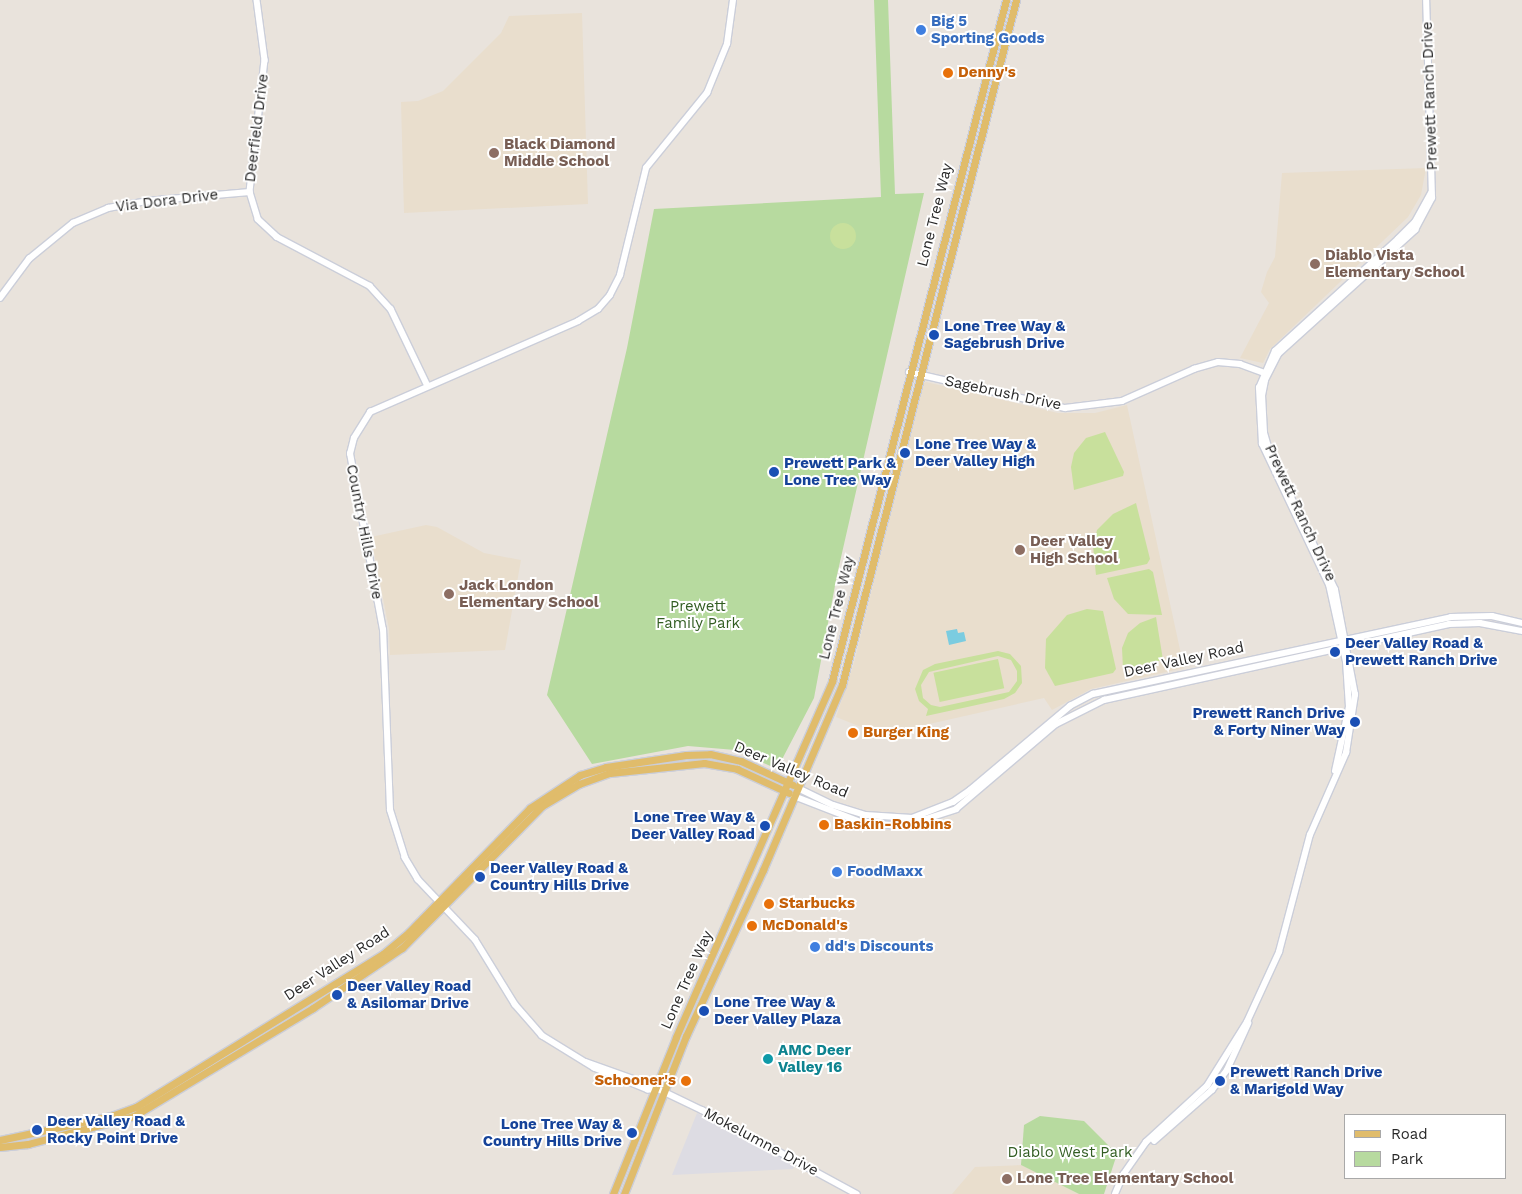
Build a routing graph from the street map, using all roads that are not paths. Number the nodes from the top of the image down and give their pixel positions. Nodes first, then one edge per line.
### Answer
1 (257, 0) edge
2 (733, 0) edge
3 (1006, 0) edge
4 (1016, 0) edge
5 (1426, 0) edge
6 (250, 192) junction
7 (0, 298) edge
8 (909, 372) junction
9 (1265, 373) junction
10 (918, 374) junction
11 (427, 384) junction
12 (1522, 623) edge
13 (1522, 631) edge
14 (1343, 639) junction
15 (1345, 646) junction
16 (790, 784) junction
17 (798, 788) junction
18 (786, 792) junction
19 (794, 796) junction
20 (849, 819) junction
21 (886, 819) junction
22 (437, 901) junction
23 (444, 907) junction
24 (654, 1090) junction
25 (664, 1094) junction
26 (0, 1140) edge
27 (0, 1147) edge
28 (613, 1194) edge
29 (624, 1194) edge
30 (857, 1194) edge
31 (1115, 1194) edge

1 - 6 street, Deerfield Drive
2 - 11 street, Country Hills Drive
3 - 8 main road, Lone Tree Way
4 - 10 main road, Lone Tree Way
5 - 9 street, Prewett Ranch Drive
6 - 7 street, Via Dora Drive
6 - 11 street, Deerfield Drive
8 - 10 street, Sagebrush Drive
8 - 16 main road, Lone Tree Way
9 - 10 street, Sagebrush Drive
9 - 14 street, Prewett Ranch Drive
10 - 17 main road, Lone Tree Way
11 - 22 street, Country Hills Drive
12 - 14 street, Deer Valley Road
13 - 15 street, Deer Valley Road
14 - 15 street, Prewett Ranch Drive
14 - 21 street, Deer Valley Road
15 - 20 street, Deer Valley Road
15 - 31 street, Prewett Ranch Drive
16 - 17 main road, Deer Valley Road
16 - 18 main road, Lone Tree Way
16 - 22 main road, Deer Valley Road
17 - 19 main road, Lone Tree Way
17 - 21 street, Deer Valley Road
18 - 19 main road, Deer Valley Road
18 - 23 main road, Deer Valley Road
18 - 24 main road, Lone Tree Way
19 - 20 street, Deer Valley Road
19 - 25 main road, Lone Tree Way
20 - 21 street
22 - 23 street, Country Hills Drive
22 - 26 main road, Deer Valley Road
23 - 24 street, Country Hills Drive
23 - 27 main road, Deer Valley Road
24 - 25 street, Country Hills Drive
24 - 28 main road, Lone Tree Way
25 - 29 main road, Lone Tree Way
25 - 30 street, Mokelumne Drive

